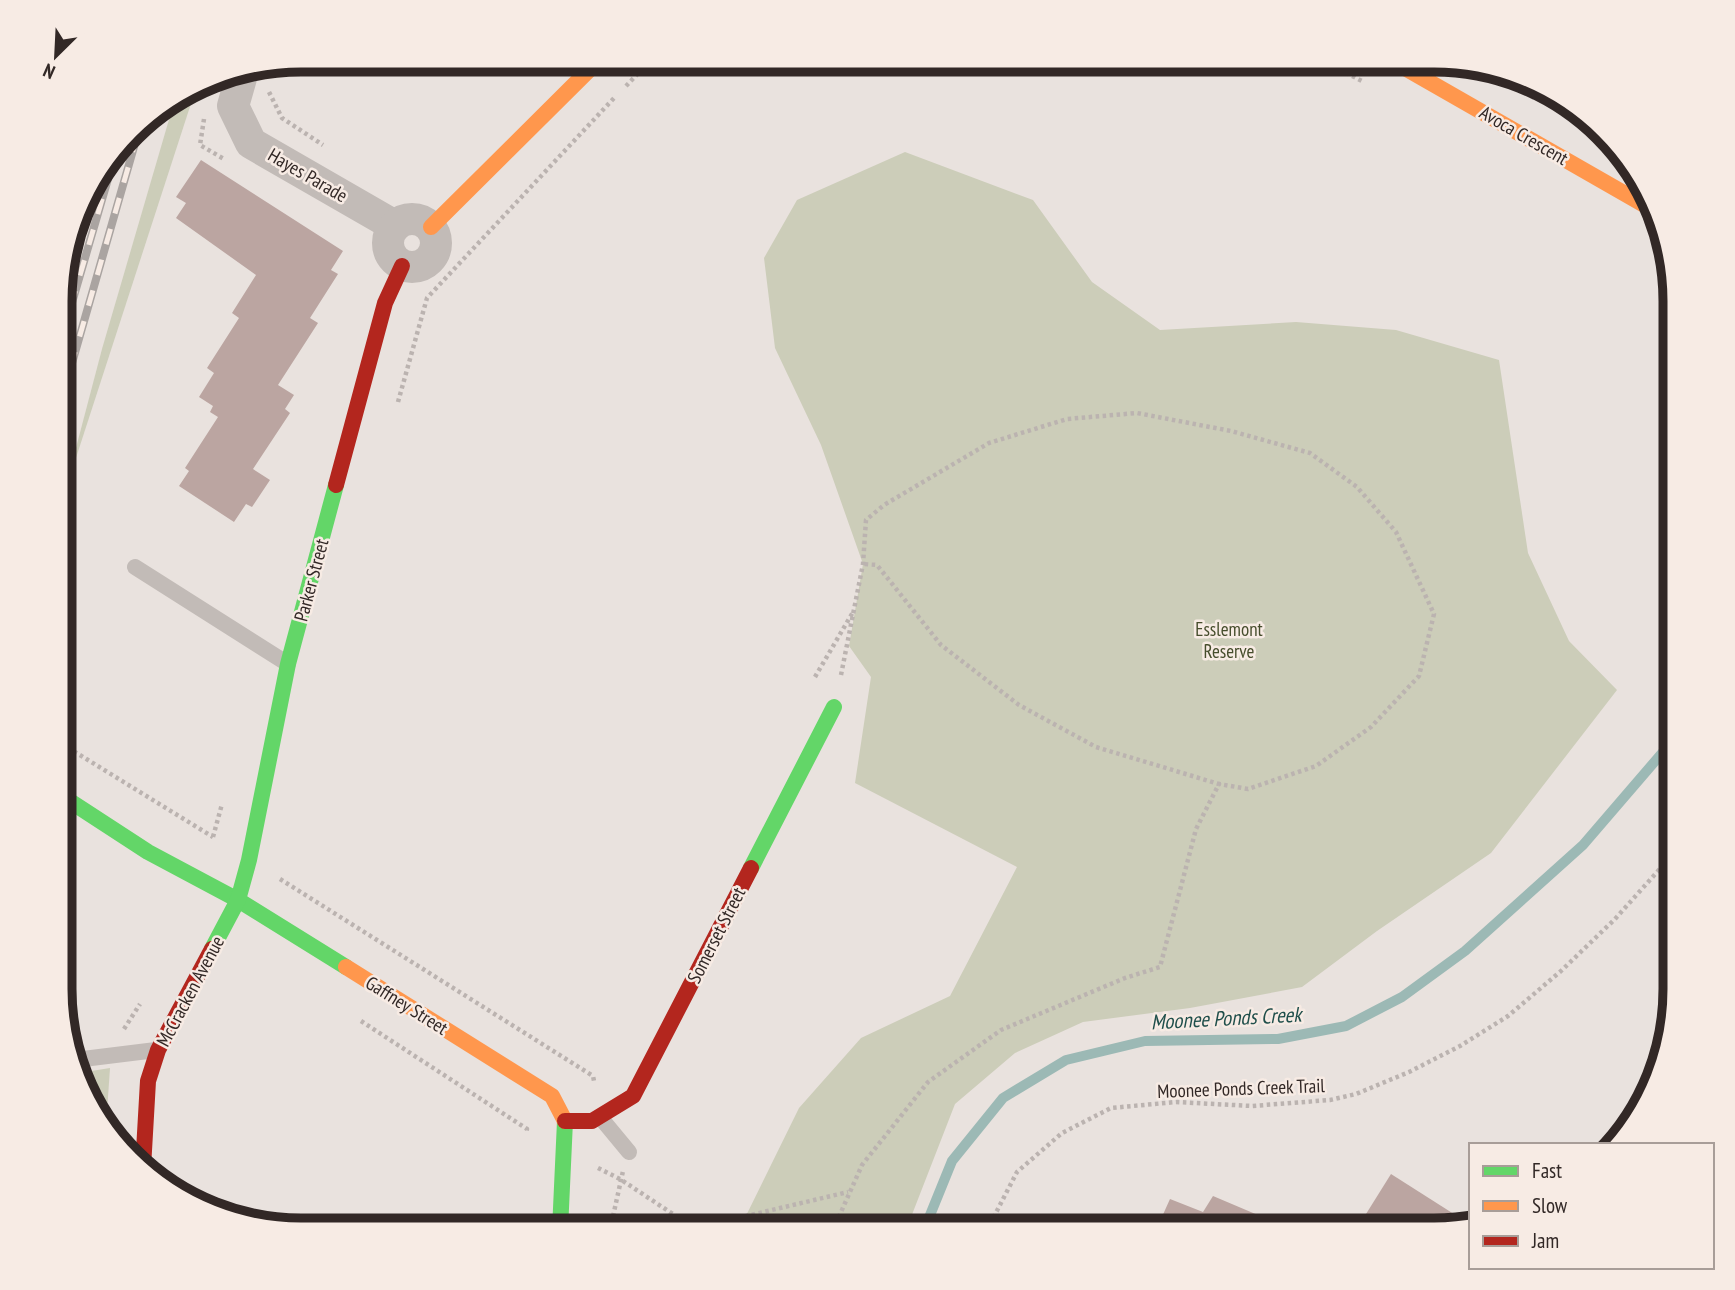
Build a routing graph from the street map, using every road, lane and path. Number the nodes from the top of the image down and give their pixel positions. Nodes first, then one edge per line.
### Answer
1 (587, 72) edge
2 (640, 72) edge
3 (1412, 72) edge
4 (240, 80) edge
5 (272, 83) dead end
6 (205, 112) dead end
7 (325, 146) dead end
8 (235, 166) dead end
9 (1641, 203) edge
10 (395, 226) junction
11 (431, 228) junction
12 (402, 266) junction
13 (397, 405) dead end
14 (863, 564) junction
15 (135, 568) dead end
16 (288, 663) junction
17 (834, 707) joint
18 (72, 750) edge
19 (1219, 784) junction
20 (224, 796) dead end
21 (72, 803) edge
22 (213, 837) junction
23 (191, 856) dead end
24 (249, 860) junction
25 (1663, 865) edge
26 (238, 900) junction
27 (353, 1016) dead end
28 (158, 1050) junction
29 (83, 1059) edge
30 (600, 1117) junction
31 (565, 1121) junction
32 (526, 1142) dead end
33 (629, 1152) dead end
34 (144, 1155) edge
35 (564, 1161) junction
36 (620, 1179) junction
37 (849, 1192) junction
38 (561, 1218) edge
39 (612, 1218) edge
40 (678, 1218) edge
41 (739, 1218) edge
42 (838, 1218) edge
43 (993, 1218) edge

1 - 11 street
2 - 13 path
3 - 9 street, Avoca Crescent
4 - 10 street, Hayes Parade
5 - 7 path
6 - 8 path
10 - 11 street
10 - 12 street
11 - 12 street
12 - 16 street, Parker Street
14 - 17 path
14 - 19 path
14 - 19 path
15 - 16 lane
16 - 24 street, Parker Street
17 - 30 street, Somerset Street
18 - 22 path
19 - 37 path
20 - 22 path
21 - 26 street, Gaffney Street
22 - 24 path
23 - 26 street, Gaffney Street
24 - 26 street, Parker Street
24 - 30 path
25 - 43 path, Moonee Ponds Creek Trail
26 - 28 street, McCracken Avenue
26 - 31 street, Gaffney Street
27 - 32 path
28 - 29 lane
28 - 34 street, McCracken Avenue
30 - 31 street, Somerset Street
30 - 33 lane
31 - 35 street
35 - 36 path
35 - 38 street
36 - 39 path
36 - 40 path
37 - 41 path
37 - 42 path

